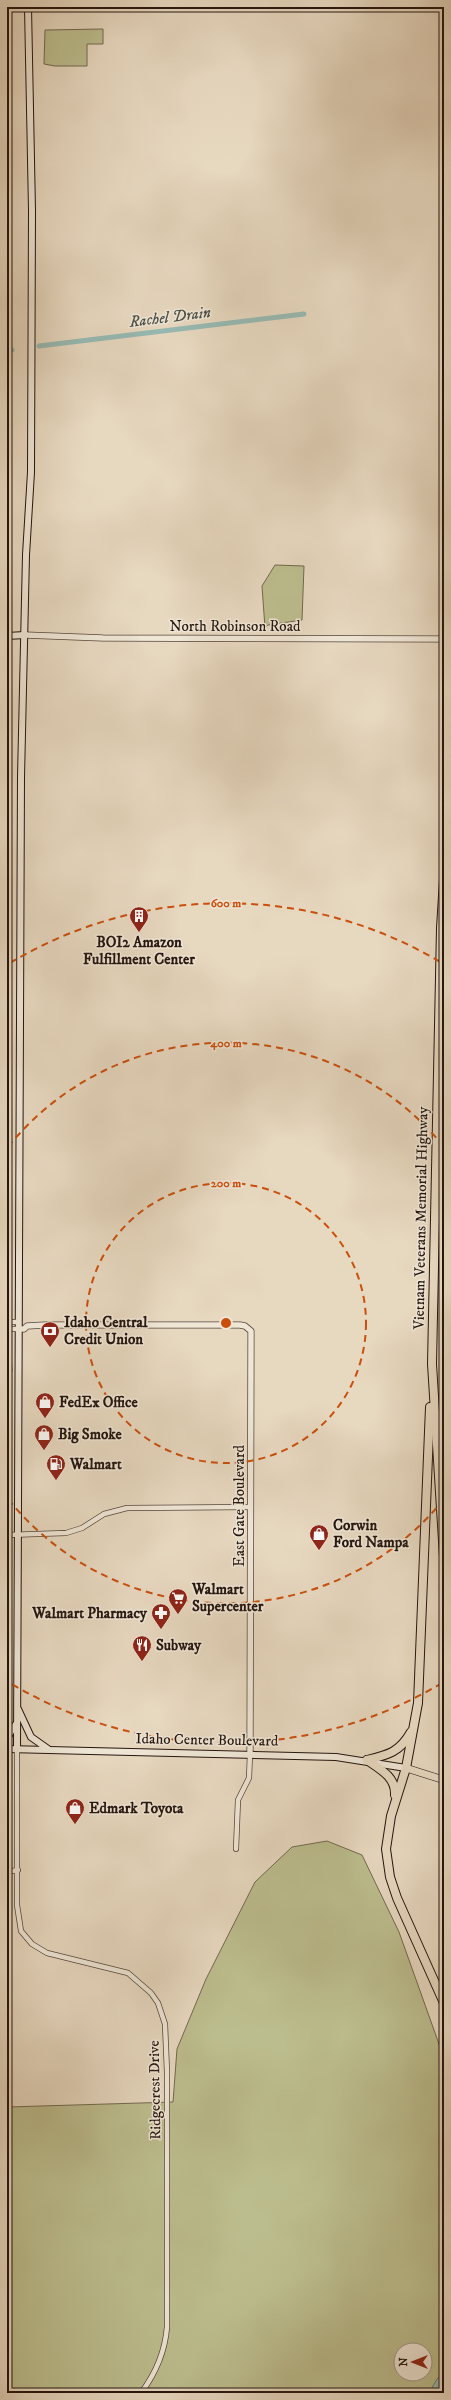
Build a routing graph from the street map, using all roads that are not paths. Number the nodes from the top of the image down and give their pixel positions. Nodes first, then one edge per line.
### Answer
1 (28, 7) edge
2 (25, 635) junction
3 (7, 636) edge
4 (444, 639) edge
5 (444, 880) edge
6 (7, 1322) edge
7 (19, 1326) junction
8 (7, 1329) edge
9 (432, 1364) junction
10 (251, 1507) junction
11 (7, 1535) edge
12 (18, 1535) junction
13 (444, 1557) edge
14 (18, 1708) junction
15 (18, 1721) junction
16 (415, 1725) junction
17 (7, 1738) edge
18 (7, 1749) edge
19 (17, 1749) junction
20 (48, 1749) junction
21 (250, 1754) junction
22 (367, 1760) junction
23 (406, 1768) junction
24 (444, 1780) edge
25 (394, 1802) junction
26 (236, 1849) dead end
27 (18, 1870) junction
28 (7, 1872) edge
29 (444, 2003) edge
30 (141, 2393) edge

1 - 2 main road
2 - 3 main road
2 - 4 street, North Robinson Road
2 - 7 main road
5 - 9 highway, Vietnam Veterans Memorial Highway
6 - 7 street
7 - 8 street
7 - 10 street, East Gate Boulevard
7 - 12 main road
9 - 13 highway, Vietnam Veterans Memorial Highway
9 - 16 highway
10 - 12 street
10 - 21 street, East Gate Boulevard
11 - 12 street
12 - 14 main road
14 - 15 main road
14 - 20 main road
15 - 17 main road
15 - 19 main road
16 - 22 highway
16 - 23 highway
18 - 19 main road, Idaho Center Boulevard
19 - 20 main road, Idaho Center Boulevard
19 - 27 street, Ridgecrest Drive
20 - 21 main road, Idaho Center Boulevard
21 - 22 main road, Idaho Center Boulevard
21 - 26 street, East Gate Boulevard
22 - 23 main road, Idaho Center Boulevard
22 - 25 highway
23 - 24 main road
23 - 25 highway
25 - 29 highway
27 - 28 street
27 - 30 street, Ridgecrest Drive

